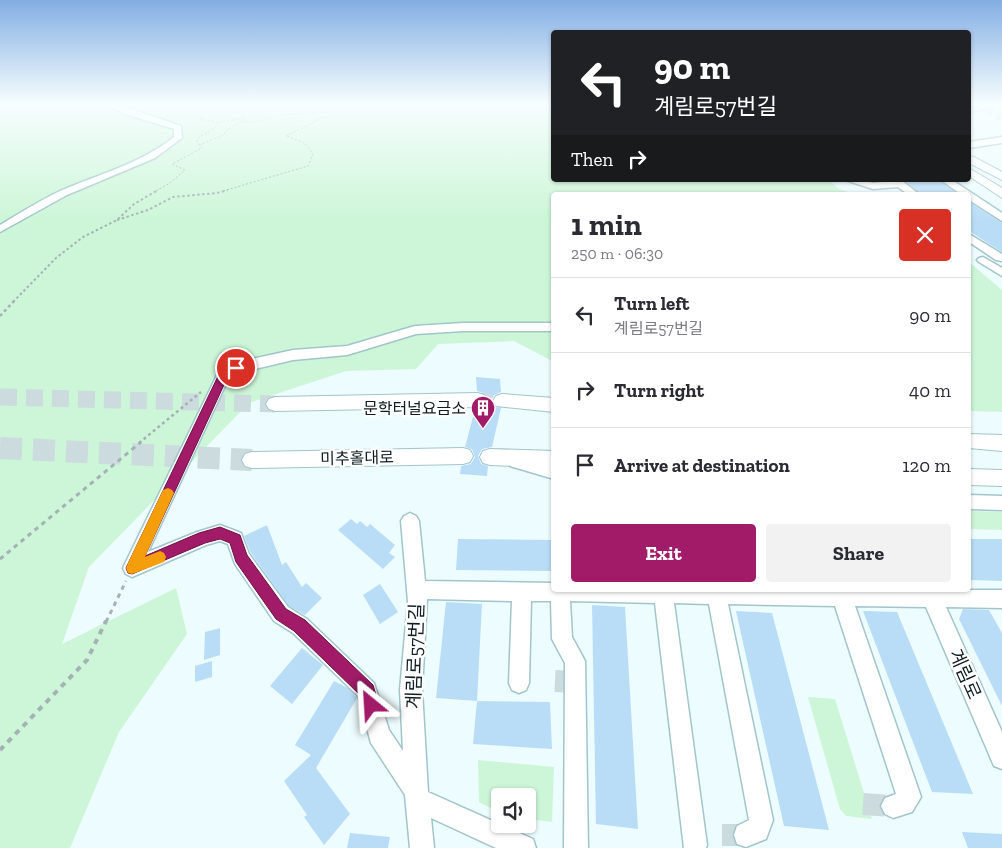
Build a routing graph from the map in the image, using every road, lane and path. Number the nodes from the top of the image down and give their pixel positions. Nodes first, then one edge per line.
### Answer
1 (173, 143) edge
2 (205, 143) edge
3 (304, 143) edge
4 (985, 143) edge
5 (199, 144) joint
6 (971, 145) edge
7 (971, 160) edge
8 (971, 171) edge
9 (971, 171) edge
10 (1002, 179) edge
11 (858, 182) edge
12 (898, 182) edge
13 (949, 182) edge
14 (1002, 188) edge
15 (911, 192) edge
16 (964, 192) edge
17 (1002, 194) edge
18 (971, 197) edge
19 (1002, 218) edge
20 (117, 220) junction
21 (0, 229) edge
22 (971, 238) edge
23 (1001, 258) edge
24 (1002, 273) edge
25 (0, 316) edge
26 (551, 327) edge
27 (203, 390) dead end
28 (478, 400) tunnel mouth
29 (502, 401) tunnel mouth
30 (275, 404) tunnel mouth
31 (551, 405) edge
32 (971, 441) edge
33 (1002, 443) edge
34 (463, 456) dead end
35 (496, 457) joint
36 (551, 459) edge
37 (252, 460) tunnel mouth
38 (551, 471) edge
39 (971, 476) edge
40 (1002, 478) edge
41 (971, 502) edge
42 (1002, 503) edge
43 (410, 521) dead end
44 (0, 559) edge
45 (132, 568) junction
46 (417, 590) junction
47 (522, 592) junction
48 (560, 592) junction
49 (663, 594) junction
50 (930, 594) edge
51 (717, 595) junction
52 (842, 597) junction
53 (1002, 599) edge
54 (520, 683) dead end
55 (995, 726) edge
56 (0, 750) edge
57 (1002, 758) edge
58 (416, 795) junction
59 (892, 806) tunnel mouth
60 (746, 834) dead end
61 (695, 845) dead end
62 (422, 848) edge
63 (524, 848) edge
64 (576, 848) edge

1 - 21 street
2 - 5 path
3 - 20 path
4 - 6 street
5 - 20 path
7 - 10 main road
8 - 14 main road
9 - 17 main road
11 - 12 street
12 - 15 street
13 - 16 street
18 - 19 street
20 - 25 path
22 - 23 street
23 - 24 street
26 - 45 street
27 - 44 path
28 - 30 main road
29 - 31 main road
32 - 33 main road
34 - 37 main road, 미추홀대로
35 - 36 main road
35 - 38 street
39 - 40 main road
41 - 42 street
43 - 46 street, 계림로57번길
45 - 56 path
45 - 58 street, 계림로57번길
46 - 47 street
46 - 58 street, 계림로57번길
47 - 48 street
47 - 54 street
48 - 49 street
48 - 64 street
49 - 51 street
49 - 61 street
50 - 52 street
50 - 53 street
50 - 55 street, 계림로
51 - 52 street
51 - 60 street
52 - 59 street
55 - 57 street, 계림로
58 - 62 street, 계림로57번길
58 - 63 street

